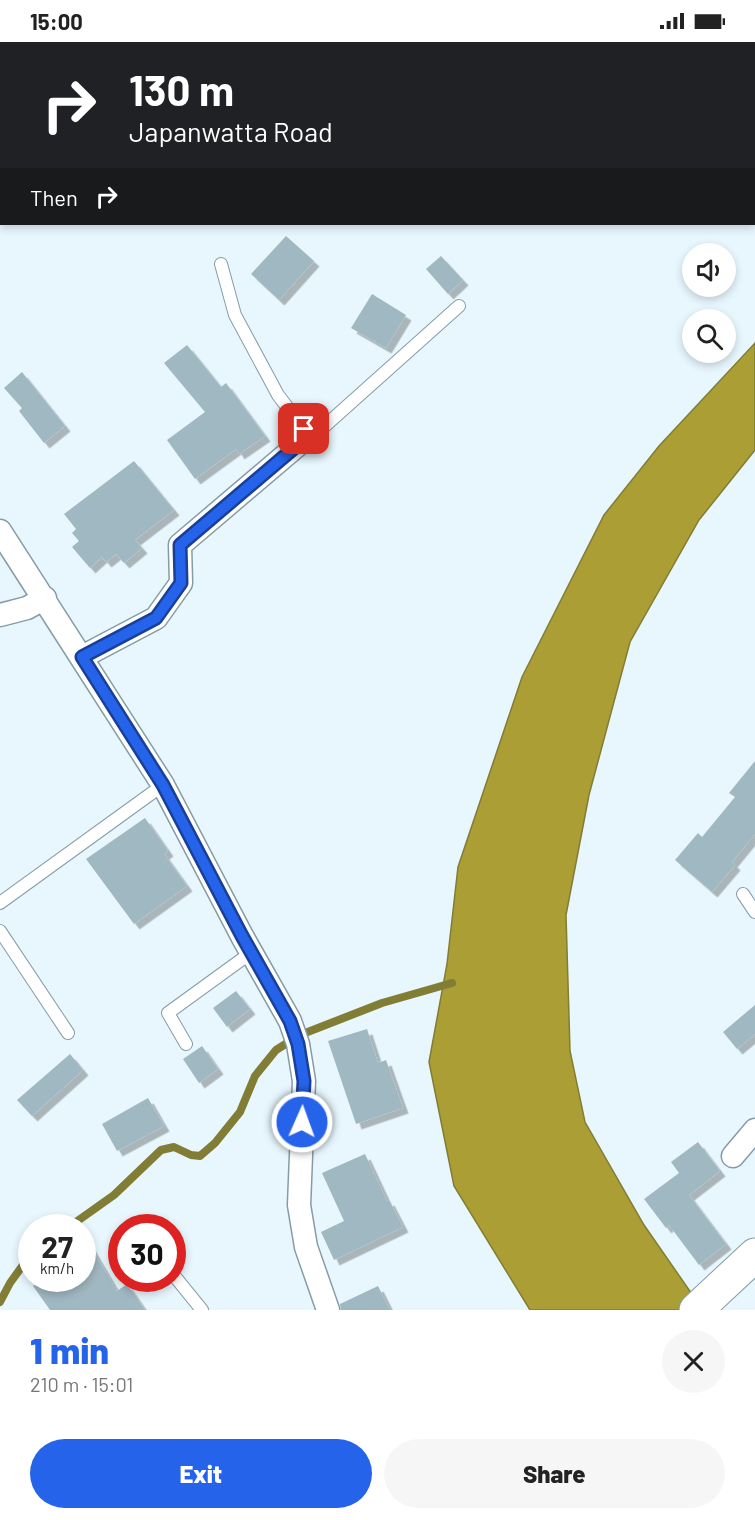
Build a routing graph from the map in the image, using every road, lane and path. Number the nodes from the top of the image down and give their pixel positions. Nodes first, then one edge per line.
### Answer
1 (221, 264) dead end
2 (459, 306) dead end
3 (304, 429) junction
4 (0, 531) edge
5 (45, 598) junction
6 (0, 615) edge
7 (82, 657) junction
8 (163, 785) junction
9 (743, 894) dead end
10 (0, 903) edge
11 (755, 912) edge
12 (0, 931) edge
13 (252, 952) junction
14 (68, 1033) dead end
15 (186, 1044) dead end
16 (755, 1130) edge
17 (733, 1156) dead end
18 (755, 1255) edge
19 (186, 1290) edge
20 (701, 1306) edge
21 (202, 1310) edge
22 (328, 1310) edge

1 - 3 lane
2 - 3 lane
3 - 7 street
4 - 5 street
5 - 6 street
5 - 7 street
7 - 8 street
8 - 10 lane
8 - 13 street
9 - 11 lane
12 - 14 lane
13 - 15 lane
13 - 22 street
16 - 17 street
18 - 20 main road
19 - 21 lane

